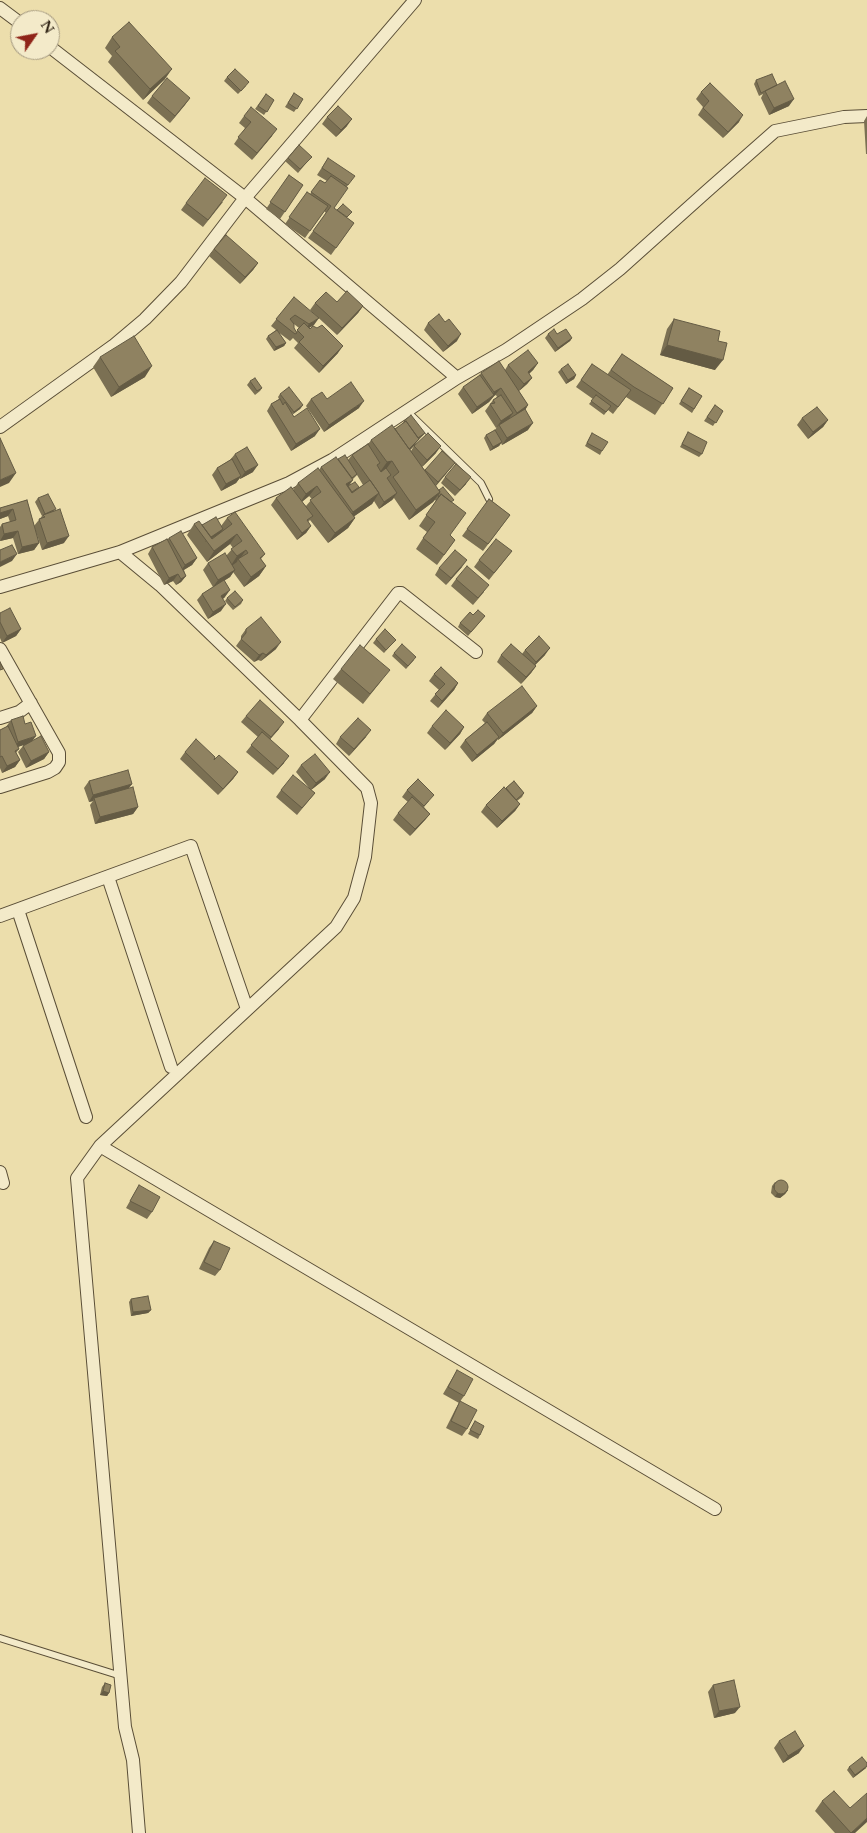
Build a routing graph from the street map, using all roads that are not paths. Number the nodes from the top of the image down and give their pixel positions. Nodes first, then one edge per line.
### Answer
1 (415, 0) edge
2 (60, 55) edge
3 (867, 116) edge
4 (245, 198) junction
5 (457, 378) junction
6 (407, 411) junction
7 (0, 427) edge
8 (489, 499) edge
9 (120, 552) junction
10 (0, 587) edge
11 (0, 649) edge
12 (476, 652) dead end
13 (31, 703) junction
14 (0, 718) edge
15 (300, 720) junction
16 (0, 787) edge
17 (108, 876) junction
18 (18, 910) junction
19 (0, 916) edge
20 (247, 1009) junction
21 (171, 1067) dead end
22 (86, 1117) dead end
23 (100, 1146) junction
24 (0, 1172) edge
25 (0, 1182) edge
26 (716, 1509) dead end
27 (0, 1638) edge
28 (121, 1676) junction
29 (139, 1833) edge

1 - 4 street
2 - 4 street
3 - 5 street
4 - 5 street
4 - 7 street
5 - 6 street
6 - 8 lane
6 - 9 street
9 - 10 street
9 - 15 street
11 - 13 street
12 - 15 street
13 - 14 street
13 - 16 street
15 - 20 street
17 - 18 street
17 - 20 street
17 - 21 street
18 - 19 street
18 - 22 street
20 - 23 street
23 - 26 street
23 - 28 street
24 - 25 street
27 - 28 lane
28 - 29 street

